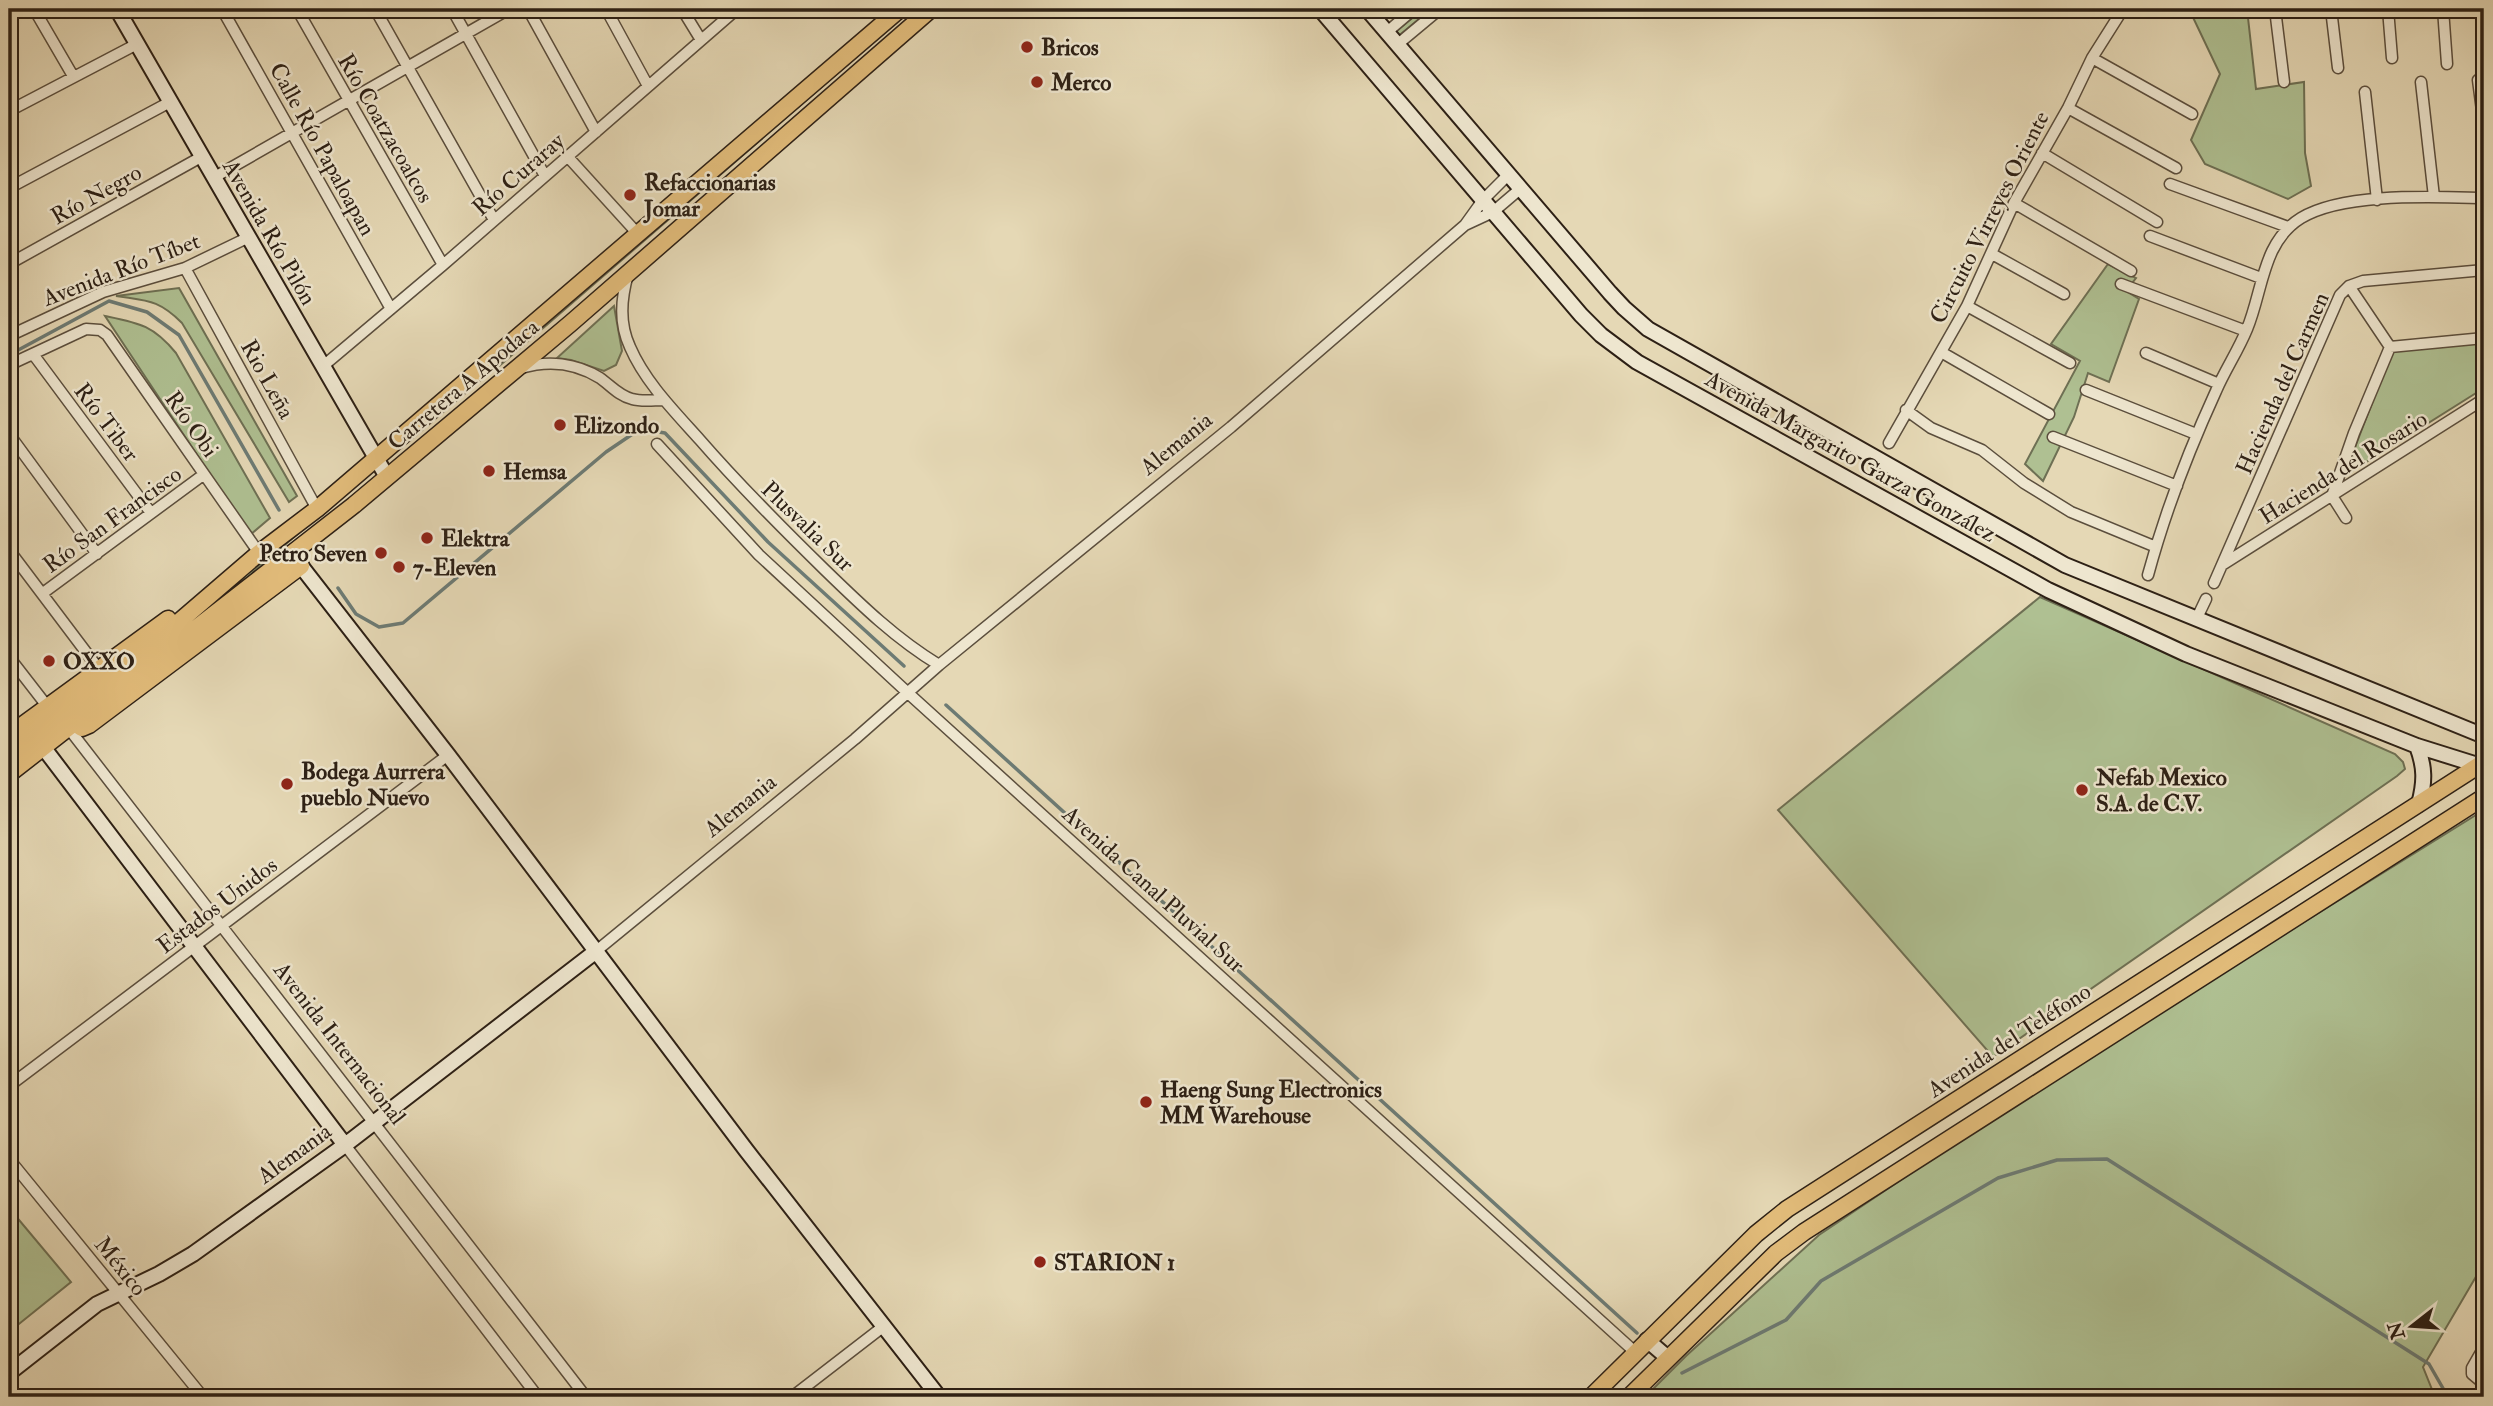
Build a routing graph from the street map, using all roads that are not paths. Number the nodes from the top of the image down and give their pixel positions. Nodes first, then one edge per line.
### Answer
1 (34, 9) edge
2 (117, 9) edge
3 (222, 9) edge
4 (297, 9) edge
5 (375, 9) edge
6 (452, 9) edge
7 (509, 9) edge
8 (528, 9) edge
9 (606, 9) edge
10 (682, 9) edge
11 (737, 9) edge
12 (884, 9) edge
13 (900, 9) edge
14 (931, 9) edge
15 (1320, 9) edge
16 (1367, 9) edge
17 (1415, 9) edge
18 (1440, 9) edge
19 (2123, 9) edge
20 (2275, 9) edge
21 (2331, 9) edge
22 (2388, 9) edge
23 (2442, 9) edge
24 (1387, 32) junction
25 (465, 33) junction
26 (701, 40) junction
27 (137, 44) junction
28 (1398, 44) junction
29 (2092, 58) junction
30 (2392, 58) dead end
31 (2447, 64) dead end
32 (407, 66) junction
33 (2338, 68) dead end
34 (73, 76) junction
35 (2478, 80) dead end
36 (2284, 82) dead end
37 (2421, 82) dead end
38 (648, 86) junction
39 (2365, 92) dead end
40 (9, 96) edge
41 (348, 100) junction
42 (170, 102) junction
43 (2068, 107) junction
44 (12, 109) edge
45 (2192, 114) dead end
46 (2484, 126) edge
47 (292, 132) junction
48 (596, 132) junction
49 (2042, 153) junction
50 (568, 157) junction
51 (201, 158) junction
52 (2176, 168) dead end
53 (1508, 175) junction
54 (545, 176) junction
55 (213, 178) junction
56 (2169, 184) dead end
57 (9, 188) edge
58 (1520, 190) junction
59 (2434, 197) junction
60 (2484, 198) edge
61 (1483, 200) junction
62 (2377, 200) junction
63 (2014, 203) junction
64 (1493, 212) junction
65 (494, 220) junction
66 (2157, 222) dead end
67 (1465, 225) junction
68 (2288, 228) junction
69 (633, 230) junction
70 (2150, 236) dead end
71 (247, 238) junction
72 (1992, 254) junction
73 (9, 264) edge
74 (443, 265) junction
75 (185, 268) junction
76 (2484, 270) edge
77 (2130, 271) dead end
78 (628, 273) junction
79 (2261, 278) junction
80 (2121, 284) dead end
81 (2350, 286) junction
82 (2064, 294) dead end
83 (1967, 306) junction
84 (391, 309) junction
85 (2246, 331) junction
86 (9, 336) edge
87 (2484, 338) edge
88 (2390, 347) junction
89 (1941, 352) junction
90 (2146, 353) dead end
91 (33, 354) junction
92 (2070, 363) dead end
93 (9, 365) edge
94 (322, 367) junction
95 (513, 370) junction
96 (2219, 384) junction
97 (2086, 390) dead end
98 (664, 400) junction
99 (2484, 400) edge
100 (1906, 410) junction
101 (2049, 414) dead end
102 (9, 434) edge
103 (2196, 434) junction
104 (2053, 437) dead end
105 (1889, 443) dead end
106 (657, 444) dead end
107 (375, 460) junction
108 (203, 475) junction
109 (387, 477) junction
110 (2177, 486) junction
111 (2332, 496) junction
112 (317, 509) junction
113 (151, 513) junction
114 (2346, 518) dead end
115 (2156, 547) junction
116 (9, 550) edge
117 (97, 554) junction
118 (259, 554) junction
119 (296, 560) junction
120 (2222, 566) junction
121 (2148, 575) dead end
122 (2214, 583) dead end
123 (43, 593) junction
124 (2206, 599) dead end
125 (2196, 620) junction
126 (9, 657) edge
127 (939, 665) junction
128 (103, 674) junction
129 (908, 693) junction
130 (100, 717) junction
131 (68, 721) junction
132 (9, 735) edge
133 (2484, 736) edge
134 (42, 746) junction
135 (2417, 746) junction
136 (9, 754) edge
137 (448, 755) junction
138 (96, 762) junction
139 (2482, 765) edge
140 (9, 774) edge
141 (9, 786) edge
142 (2484, 797) edge
143 (2419, 804) junction
144 (221, 926) junction
145 (195, 946) junction
146 (595, 952) junction
147 (9, 1086) edge
148 (373, 1124) junction
149 (345, 1145) junction
150 (9, 1159) edge
151 (118, 1293) junction
152 (884, 1326) junction
153 (1647, 1339) junction
154 (2484, 1347) edge
155 (1635, 1352) junction
156 (1668, 1358) junction
157 (9, 1373) edge
158 (2484, 1384) edge
159 (204, 1397) edge
160 (538, 1397) edge
161 (586, 1397) edge
162 (792, 1397) edge
163 (939, 1397) edge
164 (1591, 1397) edge
165 (1629, 1397) edge

1 - 34 street
2 - 27 main road, Avenida Río Pilón
3 - 47 street, Calle Río Papaloapan
4 - 41 street, Río Coatzacoalcos
5 - 32 street
6 - 25 street
7 - 25 street
8 - 48 street
9 - 38 street
10 - 26 street
11 - 26 street, Río Curaray
12 - 69 main road
13 - 69 main road, Carretera A Apodaca
14 - 78 main road, Carretera A Apodaca
15 - 61 main road, Avenida Margarito Garza González
16 - 24 main road, Avenida Margarito Garza González
17 - 24 street
18 - 28 street
19 - 29 street, Circuito Virreyes Oriente
20 - 36 street
21 - 33 street
22 - 30 street
23 - 31 street
24 - 28 main road, Avenida Margarito Garza González
25 - 32 street
25 - 54 street
26 - 38 street, Río Curaray
27 - 34 street
27 - 42 main road, Avenida Río Pilón
28 - 53 main road, Avenida Margarito Garza González
29 - 43 street, Circuito Virreyes Oriente
29 - 45 street
32 - 41 street
32 - 65 street
34 - 44 street
35 - 46 street
37 - 59 street
38 - 48 street, Río Curaray
39 - 62 street
40 - 44 street
41 - 47 street
41 - 74 street, Río Coatzacoalcos
42 - 51 main road, Avenida Río Pilón
42 - 57 street
43 - 49 street, Circuito Virreyes Oriente
43 - 52 street
47 - 55 street
47 - 84 street, Calle Río Papaloapan
48 - 50 street, Río Curaray
49 - 63 street, Circuito Virreyes Oriente
49 - 66 street
50 - 54 street, Río Curaray
50 - 69 street
51 - 55 main road, Avenida Río Pilón
51 - 73 street, Río Negro
53 - 58 main road, Avenida Margarito Garza González
53 - 61 street, Alemania
54 - 65 street, Río Curaray
55 - 71 main road, Avenida Río Pilón
56 - 68 street
58 - 64 street, Alemania
58 - 125 main road, Avenida Margarito Garza González
59 - 60 street
59 - 62 street
61 - 64 main road, Avenida Margarito Garza González
61 - 67 street, Alemania
62 - 68 street
63 - 72 street, Circuito Virreyes Oriente
63 - 77 street
64 - 67 street, Alemania
64 - 135 main road, Avenida Margarito Garza González
65 - 74 street, Río Curaray
67 - 127 street, Alemania
68 - 79 street
69 - 107 main road, Carretera A Apodaca
70 - 79 street
71 - 75 street, Avenida Río Tíbet
71 - 94 main road, Avenida Río Pilón
72 - 82 street
72 - 83 street, Circuito Virreyes Oriente
74 - 84 street, Río Curaray
75 - 86 street, Avenida Río Tíbet
75 - 112 street, Rio Leña
76 - 81 street, Hacienda del Carmen
78 - 95 main road, Carretera A Apodaca
78 - 98 street, Plusvalia Sur
79 - 85 street
80 - 85 street
81 - 88 street
81 - 120 street, Hacienda del Carmen
83 - 89 street, Circuito Virreyes Oriente
83 - 92 street
84 - 94 street, Río Curaray
85 - 96 street
87 - 88 street
88 - 111 street
89 - 100 street, Circuito Virreyes Oriente
89 - 101 street
90 - 96 street
91 - 93 street
91 - 108 street, Río Obi
91 - 113 street, Río Tiber
94 - 107 main road, Avenida Río Pilón
95 - 98 street
95 - 109 main road, Carretera A Apodaca
96 - 103 street
97 - 103 street
98 - 127 street, Plusvalia Sur
99 - 111 street, Hacienda del Rosario
100 - 105 street, Circuito Virreyes Oriente
100 - 115 street
102 - 117 street
103 - 110 street
104 - 110 street
106 - 129 street, Avenida Canal Pluvial Sur
107 - 109 main road, Avenida Río Pilón
107 - 112 main road, Carretera A Apodaca
108 - 113 street, Río San Francisco
108 - 118 street, Río Obi
109 - 119 main road, Carretera A Apodaca
110 - 115 street
111 - 114 street
111 - 120 street, Hacienda del Rosario
112 - 118 main road, Carretera A Apodaca
113 - 117 street, Río San Francisco
115 - 121 street
116 - 123 street
117 - 123 street, Río San Francisco
118 - 128 main road, Carretera A Apodaca
119 - 130 main road
119 - 131 main road, Carretera A Apodaca
119 - 137 main road
120 - 122 street, Hacienda del Carmen
123 - 128 street
124 - 125 street
125 - 133 main road, Avenida Margarito Garza González
126 - 131 street, Avenida Internacional
127 - 129 street, Alemania
128 - 131 main road, Carretera A Apodaca
129 - 146 street, Alemania
129 - 155 street, Avenida Canal Pluvial Sur
130 - 131 main road
130 - 138 street
131 - 132 main road
131 - 134 main road, Carretera A Apodaca
131 - 138 street, Avenida Internacional
134 - 136 main road, Carretera A Apodaca
134 - 140 main road, Carretera A Apodaca
134 - 141 main road
134 - 145 main road
135 - 139 main road, Avenida Margarito Garza González
135 - 143 main road
137 - 144 street, Estados Unidos
137 - 146 main road
138 - 144 street, Avenida Internacional
139 - 143 main road, Avenida del Teléfono
142 - 156 main road
143 - 153 main road, Avenida del Teléfono
144 - 145 street, Estados Unidos
144 - 148 street, Avenida Internacional
145 - 147 street, Estados Unidos
145 - 149 main road
146 - 148 main road, Alemania
146 - 152 main road
148 - 149 main road, Alemania
148 - 161 street, Avenida Internacional
149 - 151 main road, Alemania
149 - 160 street
150 - 151 street, México
151 - 157 main road, Alemania
151 - 159 street, México
152 - 162 street
152 - 163 main road
153 - 155 main road, Avenida del Teléfono
153 - 156 main road
154 - 158 street
155 - 164 main road, Avenida del Teléfono
156 - 165 main road

